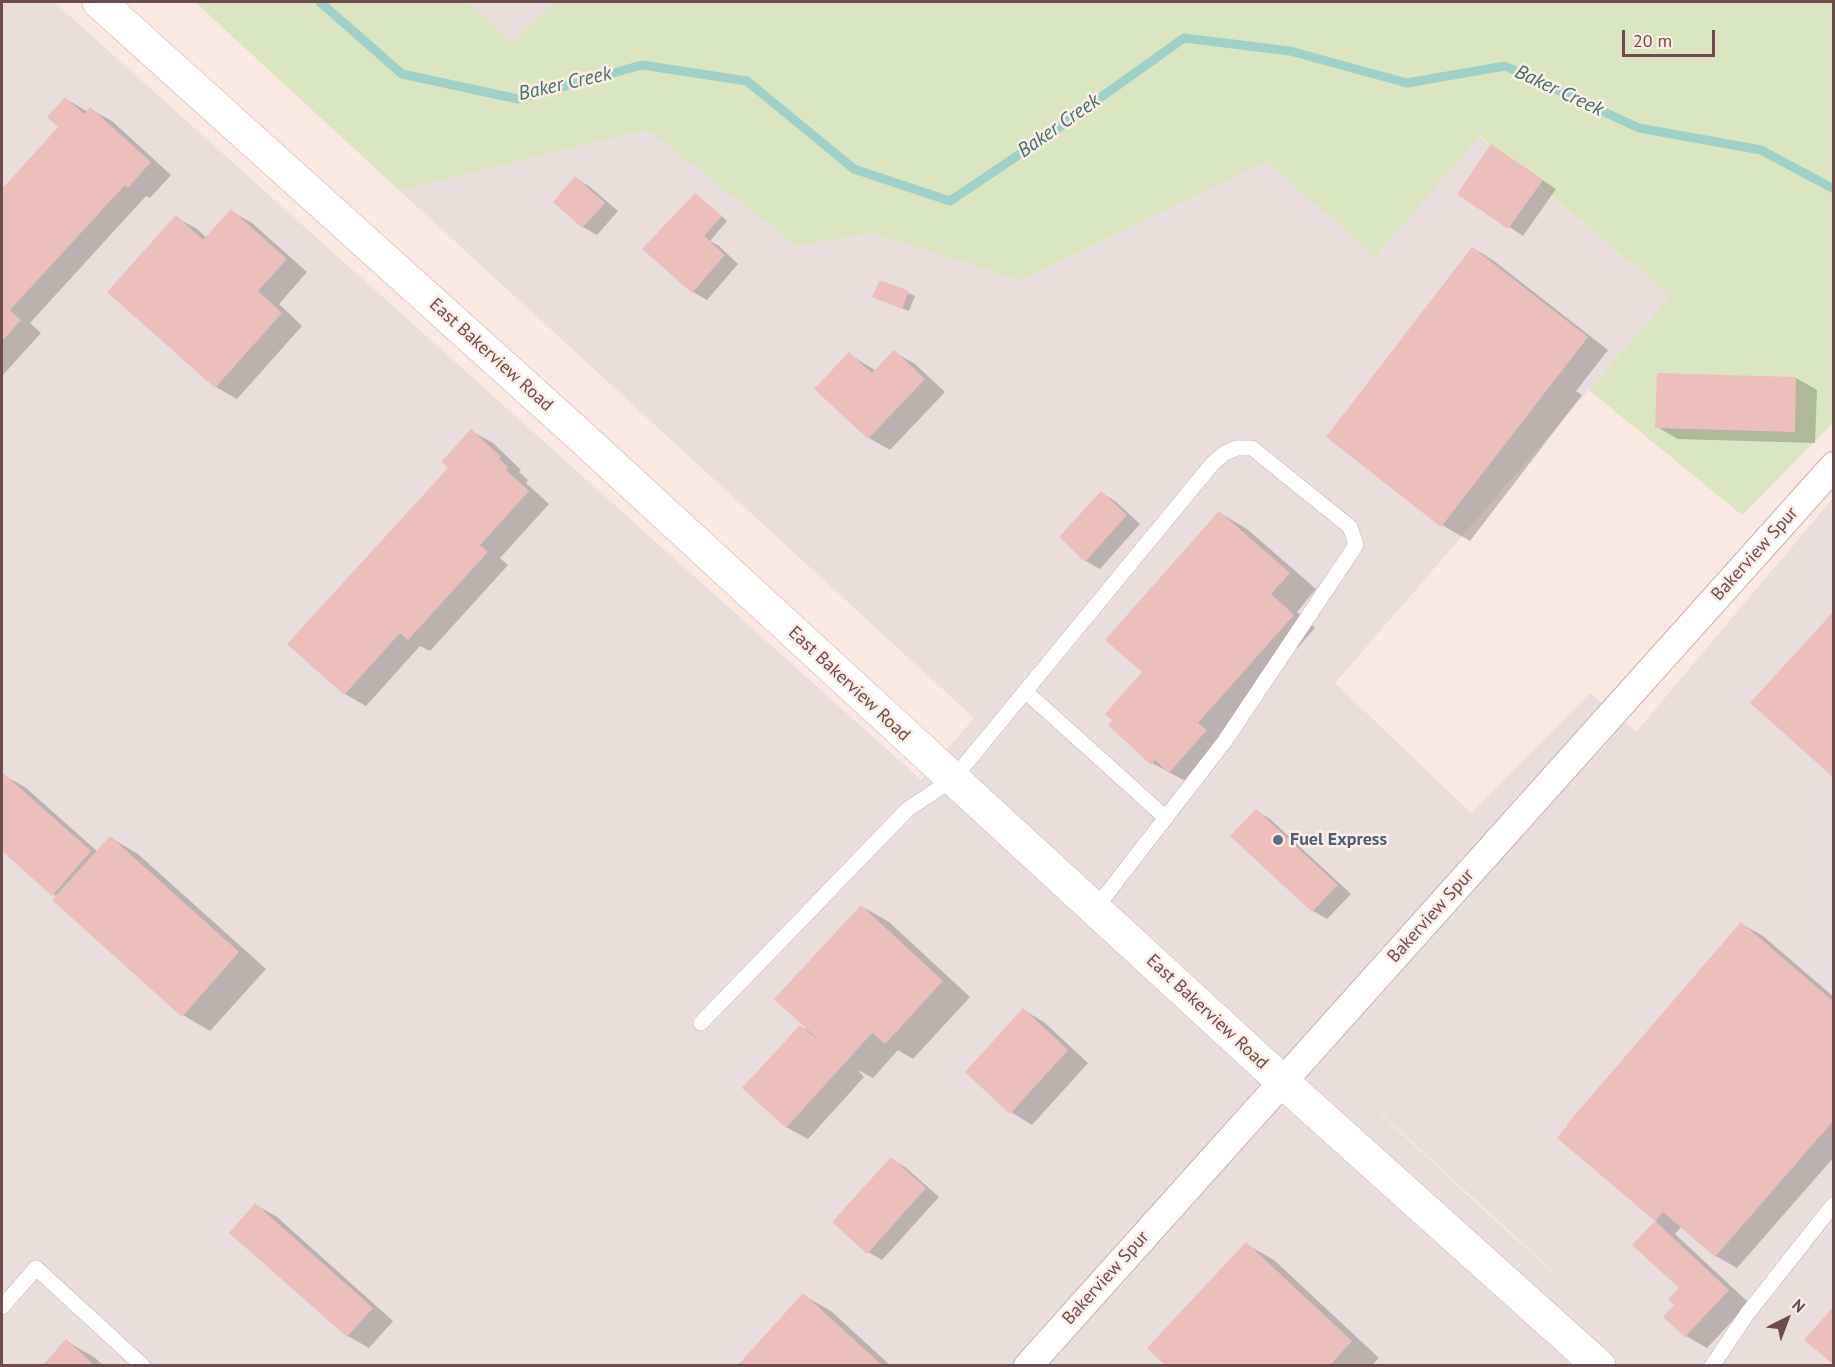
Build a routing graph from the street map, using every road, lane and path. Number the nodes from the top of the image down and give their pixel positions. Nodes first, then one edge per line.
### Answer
1 (99, 2) edge
2 (1833, 466) edge
3 (1025, 691) junction
4 (953, 779) junction
5 (1166, 818) junction
6 (1095, 909) junction
7 (701, 1023) dead end
8 (1283, 1082) junction
9 (1833, 1204) edge
10 (2, 1307) edge
11 (143, 1365) edge
12 (1028, 1365) edge
13 (1599, 1365) edge
14 (1712, 1365) edge

1 - 4 main road, East Bakerview Road
2 - 8 street, Bakerview Spur
3 - 4 lane
3 - 5 lane
3 - 5 lane
4 - 6 main road, East Bakerview Road
4 - 7 lane
5 - 6 lane
6 - 8 main road, East Bakerview Road
8 - 12 street, Bakerview Spur
8 - 13 main road, East Bakerview Road
9 - 14 lane
10 - 11 lane

